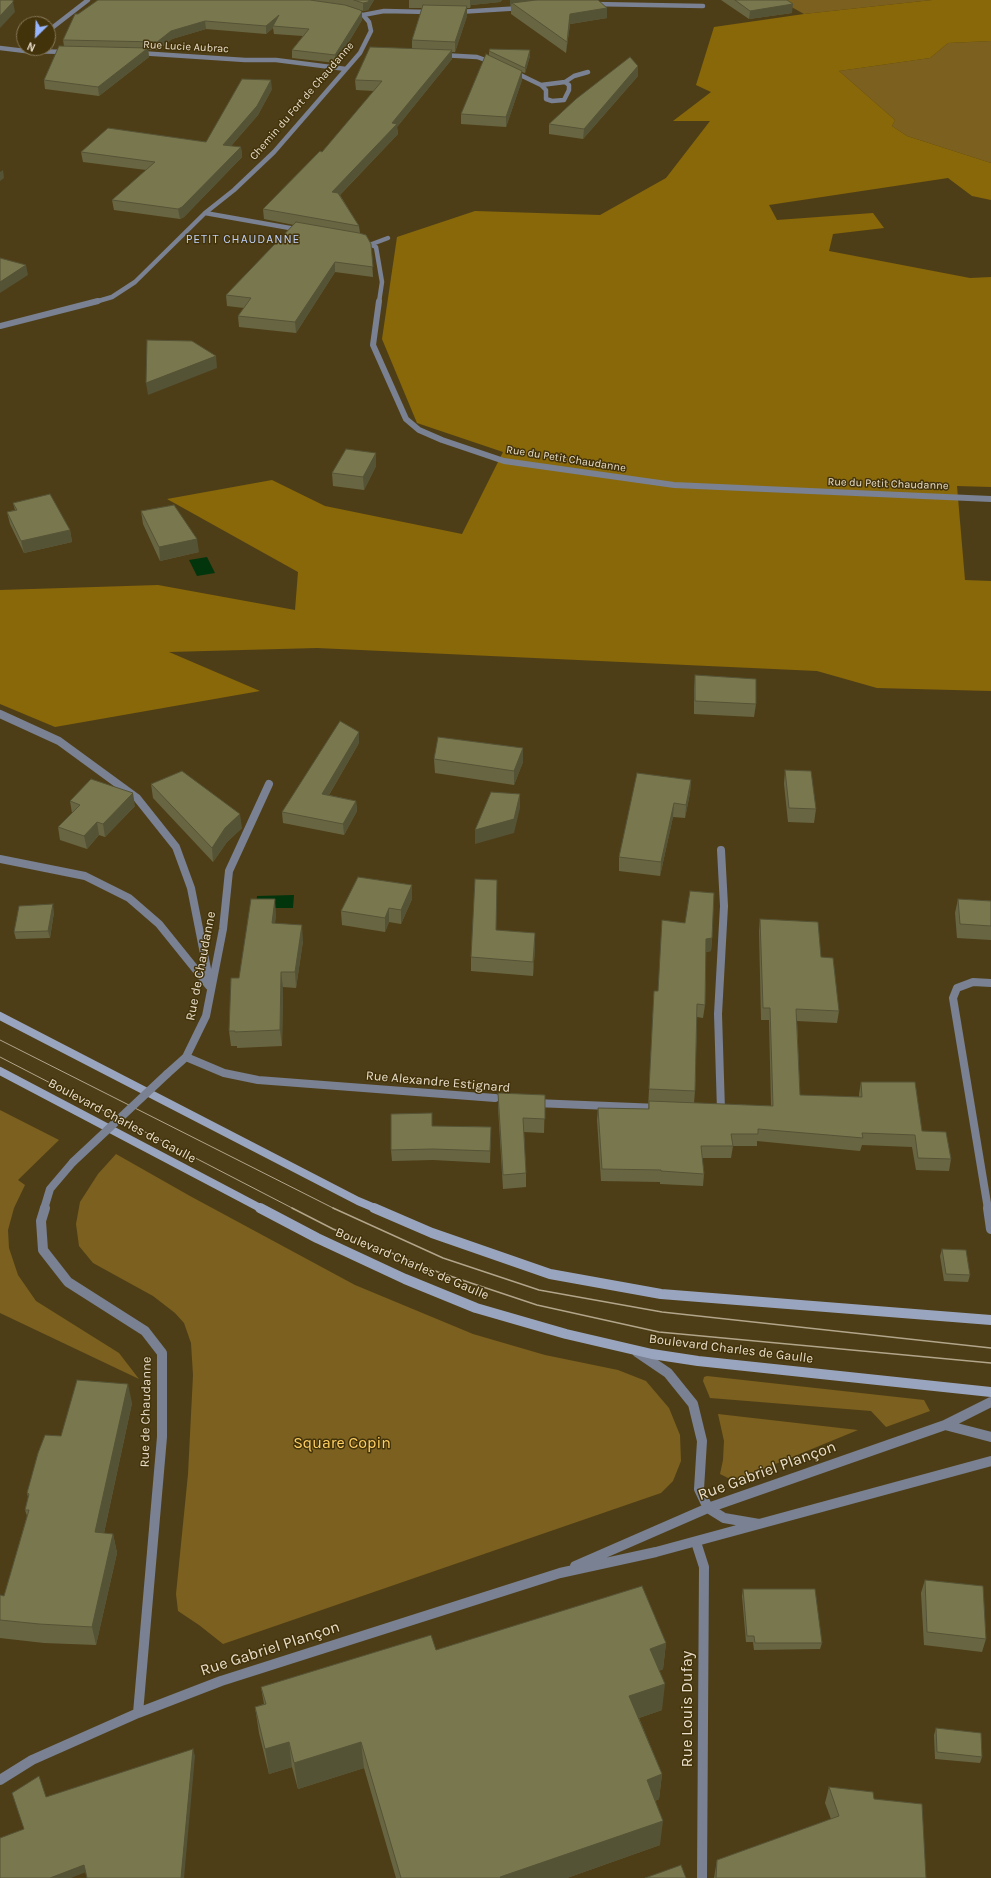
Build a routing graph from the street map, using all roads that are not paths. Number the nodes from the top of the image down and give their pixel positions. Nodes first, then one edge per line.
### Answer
1 (88, 0) edge
2 (586, 4) edge
3 (703, 6) dead end
4 (525, 8) edge
5 (346, 9) edge
6 (437, 12) edge
7 (452, 12) edge
8 (363, 15) junction
9 (56, 25) edge
10 (0, 48) edge
11 (16, 49) edge
12 (56, 51) edge
13 (71, 52) edge
14 (360, 52) junction
15 (132, 53) edge
16 (368, 53) edge
17 (436, 55) edge
18 (499, 66) edge
19 (346, 69) junction
20 (506, 69) edge
21 (588, 72) dead end
22 (565, 82) junction
23 (541, 85) junction
24 (205, 213) junction
25 (306, 231) edge
26 (388, 238) dead end
27 (352, 239) edge
28 (372, 244) junction
29 (0, 326) edge
30 (991, 499) edge
31 (0, 714) edge
32 (269, 784) dead end
33 (721, 850) dead end
34 (0, 859) edge
35 (991, 983) edge
36 (211, 988) junction
37 (0, 1016) edge
38 (186, 1057) junction
39 (0, 1071) edge
40 (507, 1101) edge
41 (528, 1103) edge
42 (667, 1108) edge
43 (705, 1109) edge
44 (991, 1230) edge
45 (991, 1320) edge
46 (632, 1348) junction
47 (991, 1392) edge
48 (991, 1402) edge
49 (945, 1425) junction
50 (991, 1436) edge
51 (991, 1461) edge
52 (708, 1508) junction
53 (761, 1524) junction
54 (696, 1542) junction
55 (560, 1573) junction
56 (138, 1713) junction
57 (0, 1780) edge
58 (702, 1878) edge

1 - 9 street
2 - 3 street
4 - 7 street
5 - 8 street
6 - 8 street
8 - 14 street, Chemin du Fort de Chaudanne
10 - 11 street
12 - 13 street
14 - 16 street
14 - 19 street, Chemin du Fort de Chaudanne
15 - 19 street, Rue Lucie Aubrac
17 - 18 street
19 - 24 street, Chemin du Fort de Chaudanne
20 - 23 street
21 - 22 street
22 - 23 street
22 - 23 street
24 - 25 street
24 - 29 street, Chemin du Fort de Chaudanne
26 - 28 street
27 - 28 street
28 - 30 street, Rue du Petit Chaudanne
31 - 36 street
32 - 36 street, Rue de Chaudanne
33 - 43 street
34 - 36 street
35 - 44 street
36 - 38 street, Rue de Chaudanne
37 - 45 main road
38 - 40 street, Rue Alexandre Estignard
38 - 56 street, Rue de Chaudanne, bridge
39 - 46 main road, Boulevard Charles de Gaulle
41 - 42 street
46 - 47 main road, Boulevard Charles de Gaulle
46 - 52 street
48 - 49 street, Rue Gabriel Plançon
49 - 50 street
49 - 52 street, Rue Gabriel Plançon
51 - 53 street, Rue Gabriel Plançon
52 - 53 street
52 - 55 street, Rue Gabriel Plançon
53 - 54 street, Rue Gabriel Plançon
54 - 55 street, Rue Gabriel Plançon
54 - 58 street, Rue Louis Dufay
55 - 56 street, Rue Gabriel Plançon
56 - 57 street, Rue Gabriel Plançon

